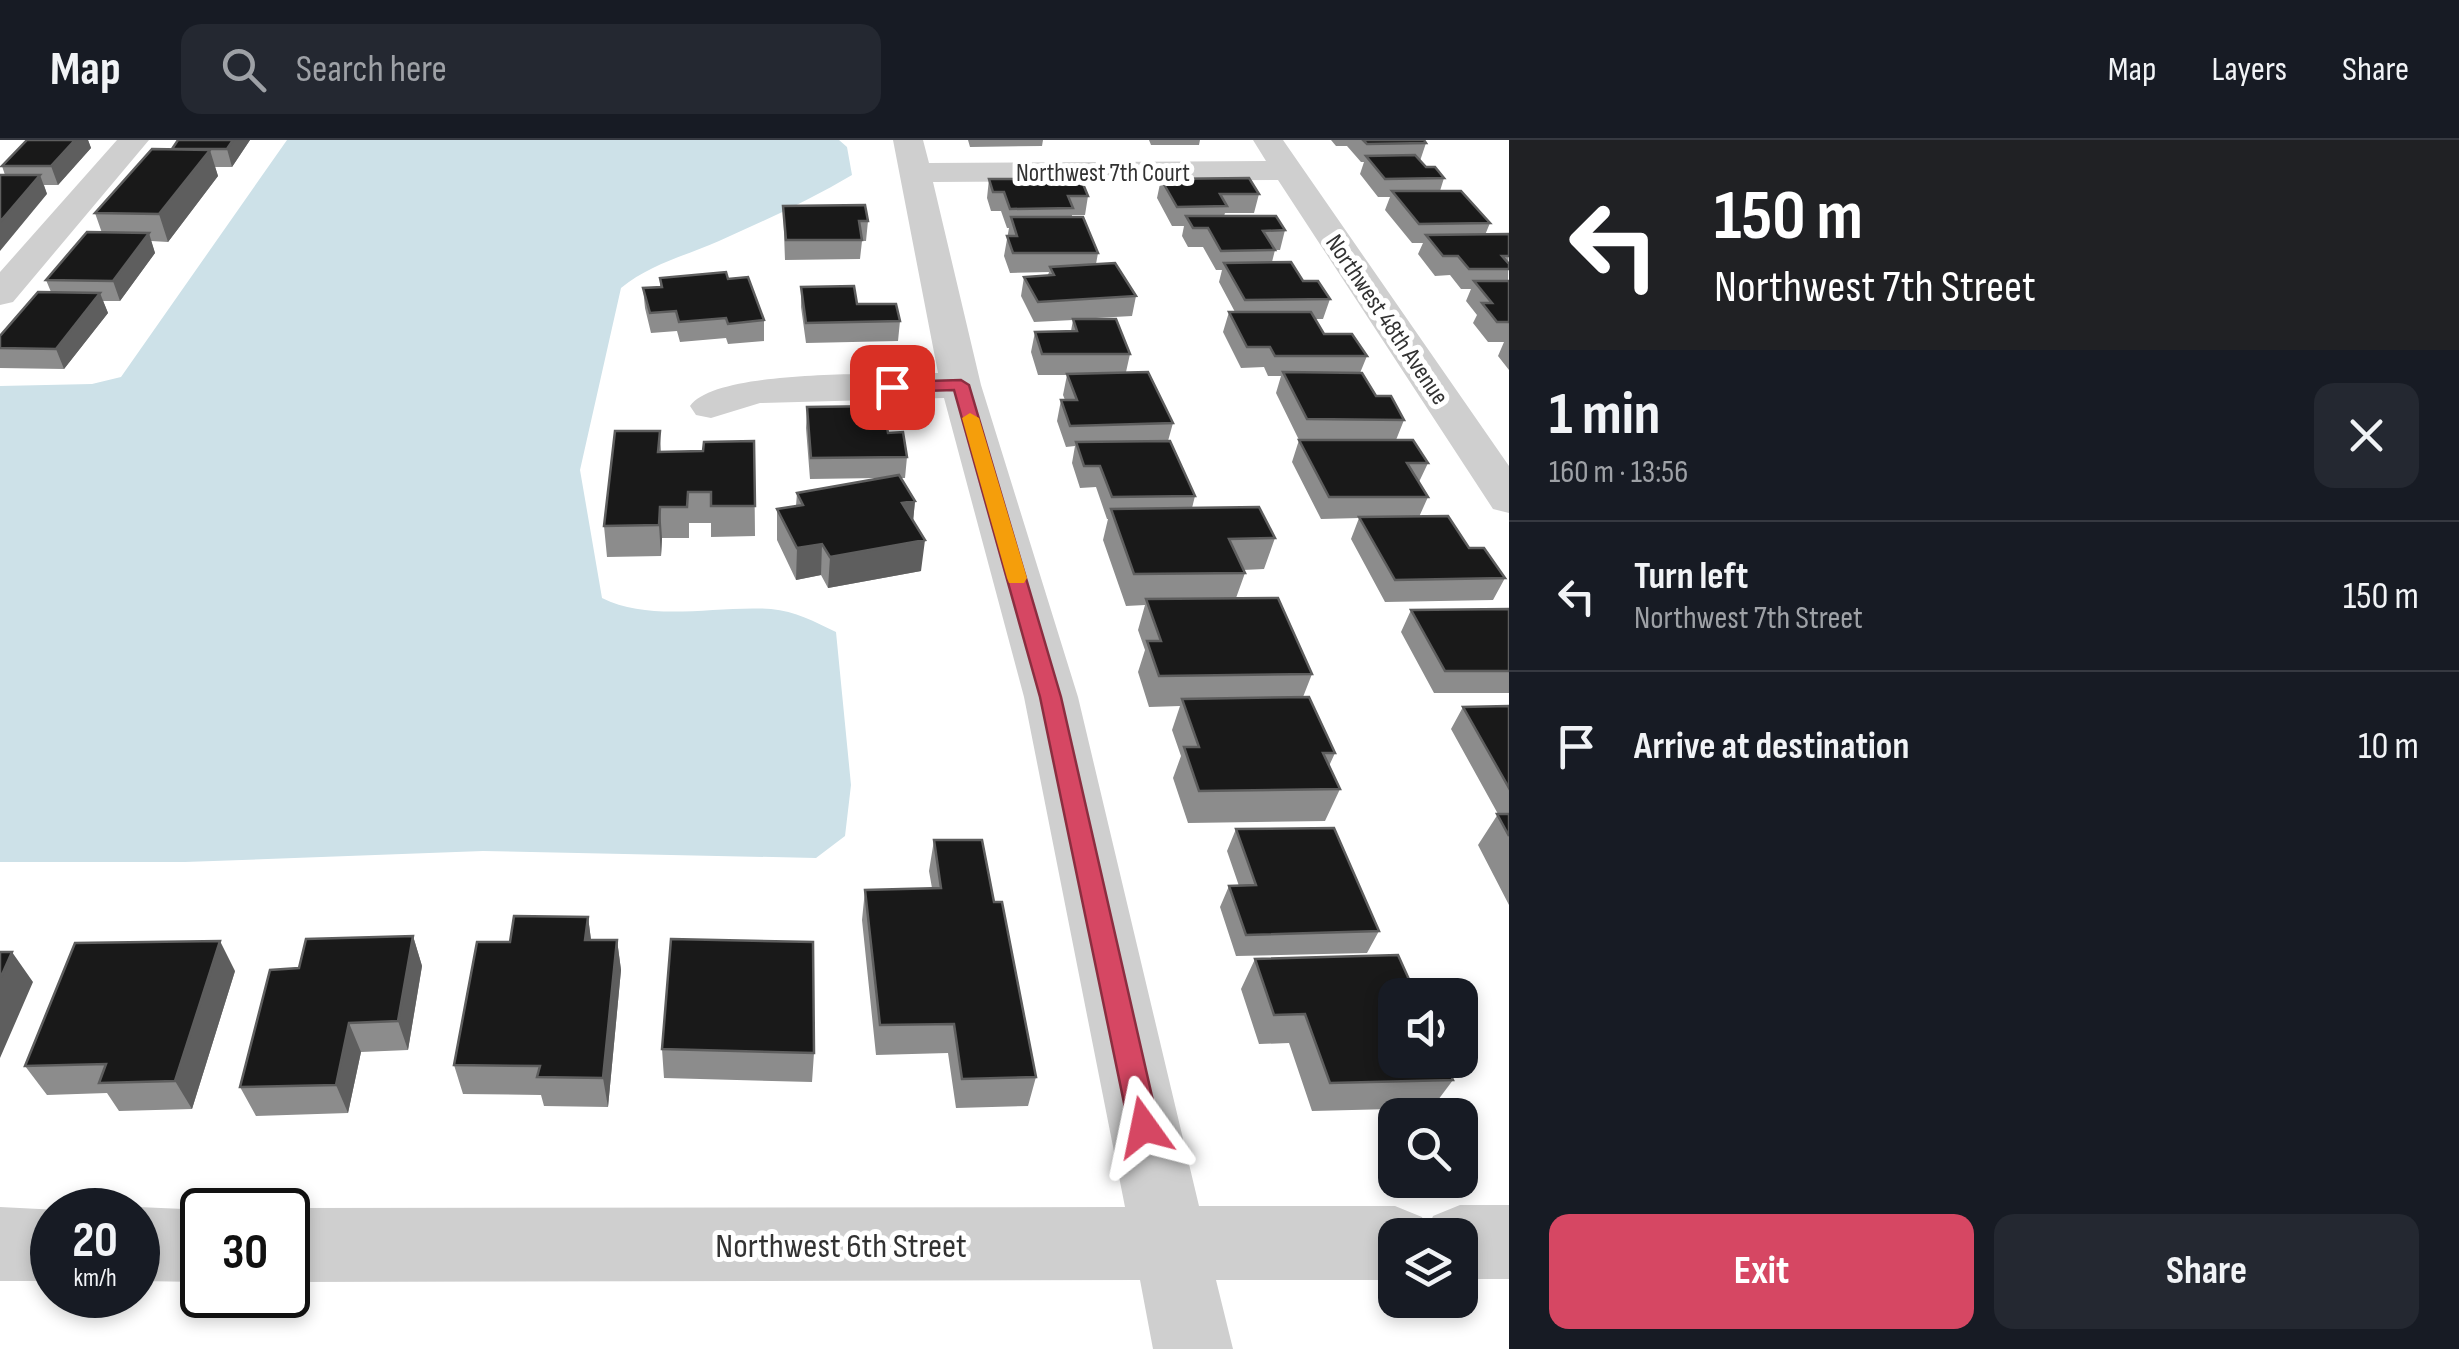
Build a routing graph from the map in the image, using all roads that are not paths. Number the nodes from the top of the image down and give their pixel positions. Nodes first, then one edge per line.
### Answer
1 (134, 140) edge
2 (1278, 155) edge
3 (913, 156) edge
4 (0, 294) edge
5 (961, 385) junction
6 (711, 406) dead end
7 (1509, 499) edge
8 (1478, 1242) edge
9 (1509, 1242) edge
10 (1378, 1243) edge
11 (0, 1244) edge
12 (30, 1244) edge
13 (1170, 1244) junction
14 (310, 1245) edge
15 (1192, 1349) edge

1 - 4 street
2 - 3 street, Northwest 7th Court
2 - 7 street, Northwest 48th Avenue
3 - 5 street
5 - 6 street
5 - 13 street
8 - 9 street
10 - 13 street, Northwest 6th Street
11 - 12 street
13 - 14 street, Northwest 6th Street
13 - 15 street

